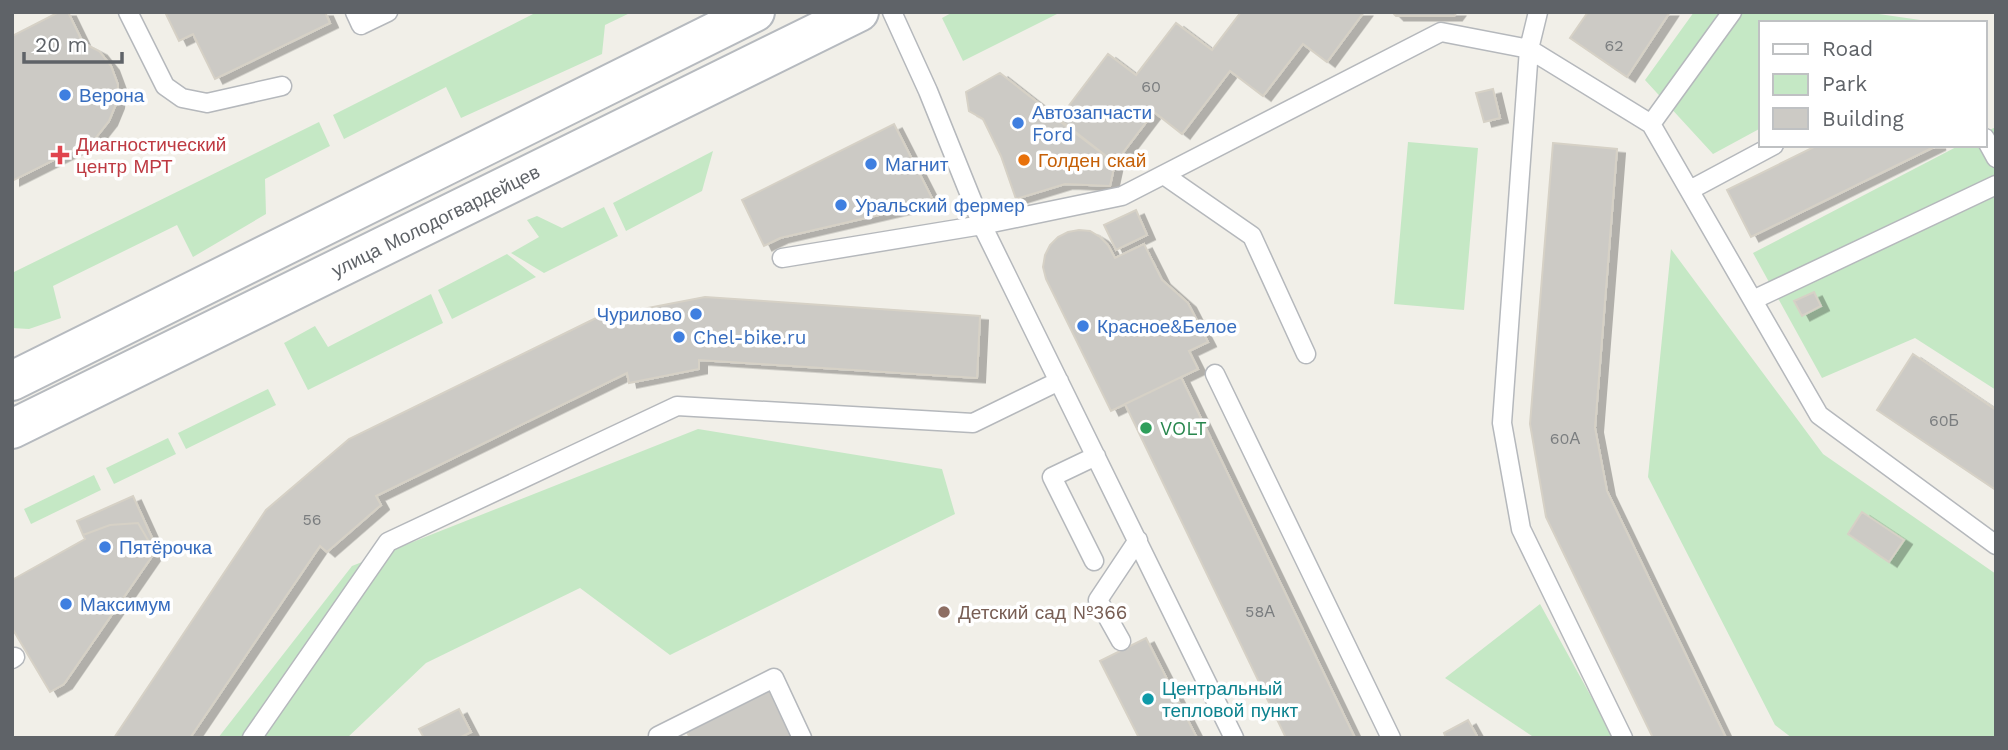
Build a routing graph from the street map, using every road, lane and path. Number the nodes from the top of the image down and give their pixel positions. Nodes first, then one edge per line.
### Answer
1 (128, 12) edge
2 (355, 12) edge
3 (388, 12) edge
4 (859, 12) edge
5 (892, 12) edge
6 (1538, 12) edge
7 (1732, 12) edge
8 (741, 15) edge
9 (1529, 49) junction
10 (282, 86) dead end
11 (1651, 124) junction
12 (1987, 142) edge
13 (1770, 147) edge
14 (1996, 158) edge
15 (1164, 175) junction
16 (1996, 185) edge
17 (1690, 190) junction
18 (982, 225) junction
19 (782, 257) dead end
20 (1753, 300) junction
21 (1306, 354) dead end
22 (1215, 374) dead end
23 (12, 381) edge
24 (1059, 381) junction
25 (12, 429) edge
26 (1096, 456) junction
27 (1138, 540) junction
28 (1996, 545) edge
29 (1094, 561) dead end
30 (1121, 641) dead end
31 (252, 738) edge
32 (658, 738) edge
33 (803, 738) edge
34 (1234, 738) edge
35 (1391, 738) edge
36 (1623, 738) edge

1 - 10 lane
2 - 3 lane
4 - 25 main road, улица Молодогвардейцев
5 - 18 lane
6 - 9 lane
7 - 11 lane
8 - 23 main road
9 - 11 lane
9 - 15 lane
9 - 36 lane
11 - 17 lane
12 - 14 lane
13 - 17 lane
15 - 18 lane
15 - 21 lane
16 - 20 lane
17 - 20 lane
18 - 19 lane
18 - 24 lane
20 - 28 lane
22 - 35 lane
24 - 26 lane
24 - 31 lane
26 - 27 lane
26 - 29 lane
27 - 30 lane
27 - 34 lane
32 - 33 lane

